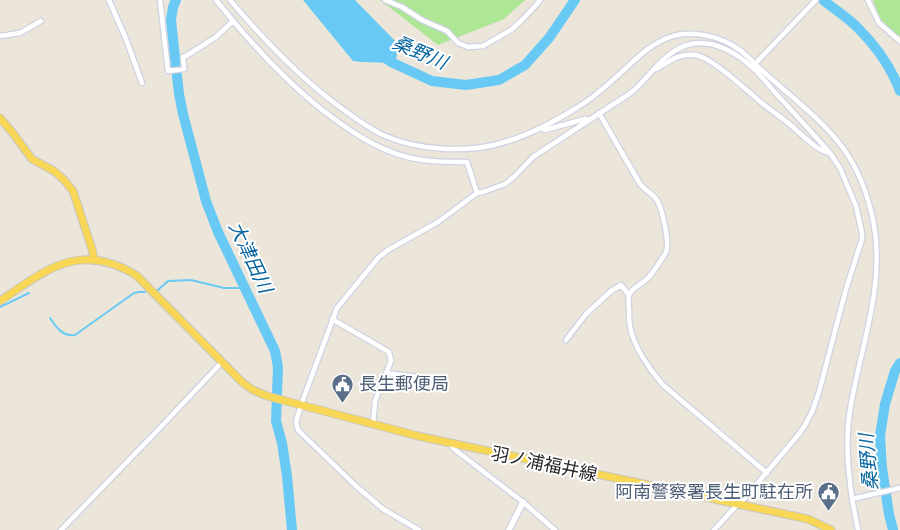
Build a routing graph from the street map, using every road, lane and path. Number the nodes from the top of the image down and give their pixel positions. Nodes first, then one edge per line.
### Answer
1 (109, 0) edge
2 (160, 0) edge
3 (216, 0) edge
4 (230, 0) edge
5 (385, 0) edge
6 (540, 0) edge
7 (816, 0) edge
8 (868, 0) edge
9 (41, 21) dead end
10 (233, 21) junction
11 (0, 36) edge
12 (900, 41) edge
13 (756, 64) junction
14 (654, 70) junction
15 (142, 83) dead end
16 (599, 113) junction
17 (0, 118) edge
18 (589, 120) junction
19 (540, 128) junction
20 (830, 153) junction
21 (477, 194) junction
22 (94, 259) junction
23 (629, 295) junction
24 (0, 301) edge
25 (332, 319) junction
26 (566, 340) dead end
27 (222, 362) junction
28 (386, 373) junction
29 (432, 379) dead end
30 (301, 405) junction
31 (373, 425) junction
32 (450, 443) junction
33 (767, 473) junction
34 (900, 488) edge
35 (854, 498) junction
36 (523, 502) junction
37 (738, 504) junction
38 (61, 530) edge
39 (418, 530) edge
40 (509, 530) edge
41 (555, 530) edge
42 (714, 530) edge
43 (831, 530) edge
44 (858, 530) edge

1 - 15 street
2 - 10 street
3 - 10 street
4 - 19 street
5 - 6 street
7 - 13 street
8 - 12 street
9 - 11 street
10 - 21 street
13 - 14 street
13 - 19 street
13 - 20 street
13 - 35 street
14 - 16 street
14 - 20 street
16 - 18 street
16 - 23 street
17 - 22 main road
18 - 19 street
18 - 21 street
20 - 33 street
21 - 25 street
22 - 24 main road
22 - 27 main road
23 - 26 street
23 - 33 street
25 - 28 street
25 - 30 street
27 - 30 main road, 羽ノ浦福井線
27 - 38 street
28 - 29 street
28 - 31 street
30 - 31 main road, 羽ノ浦福井線
30 - 39 street
31 - 32 main road, 羽ノ浦福井線
32 - 36 street
32 - 37 main road, 羽ノ浦福井線
33 - 37 street
34 - 35 street
35 - 44 street
36 - 40 street
36 - 41 street
37 - 42 street
37 - 43 main road, 羽ノ浦福井線

